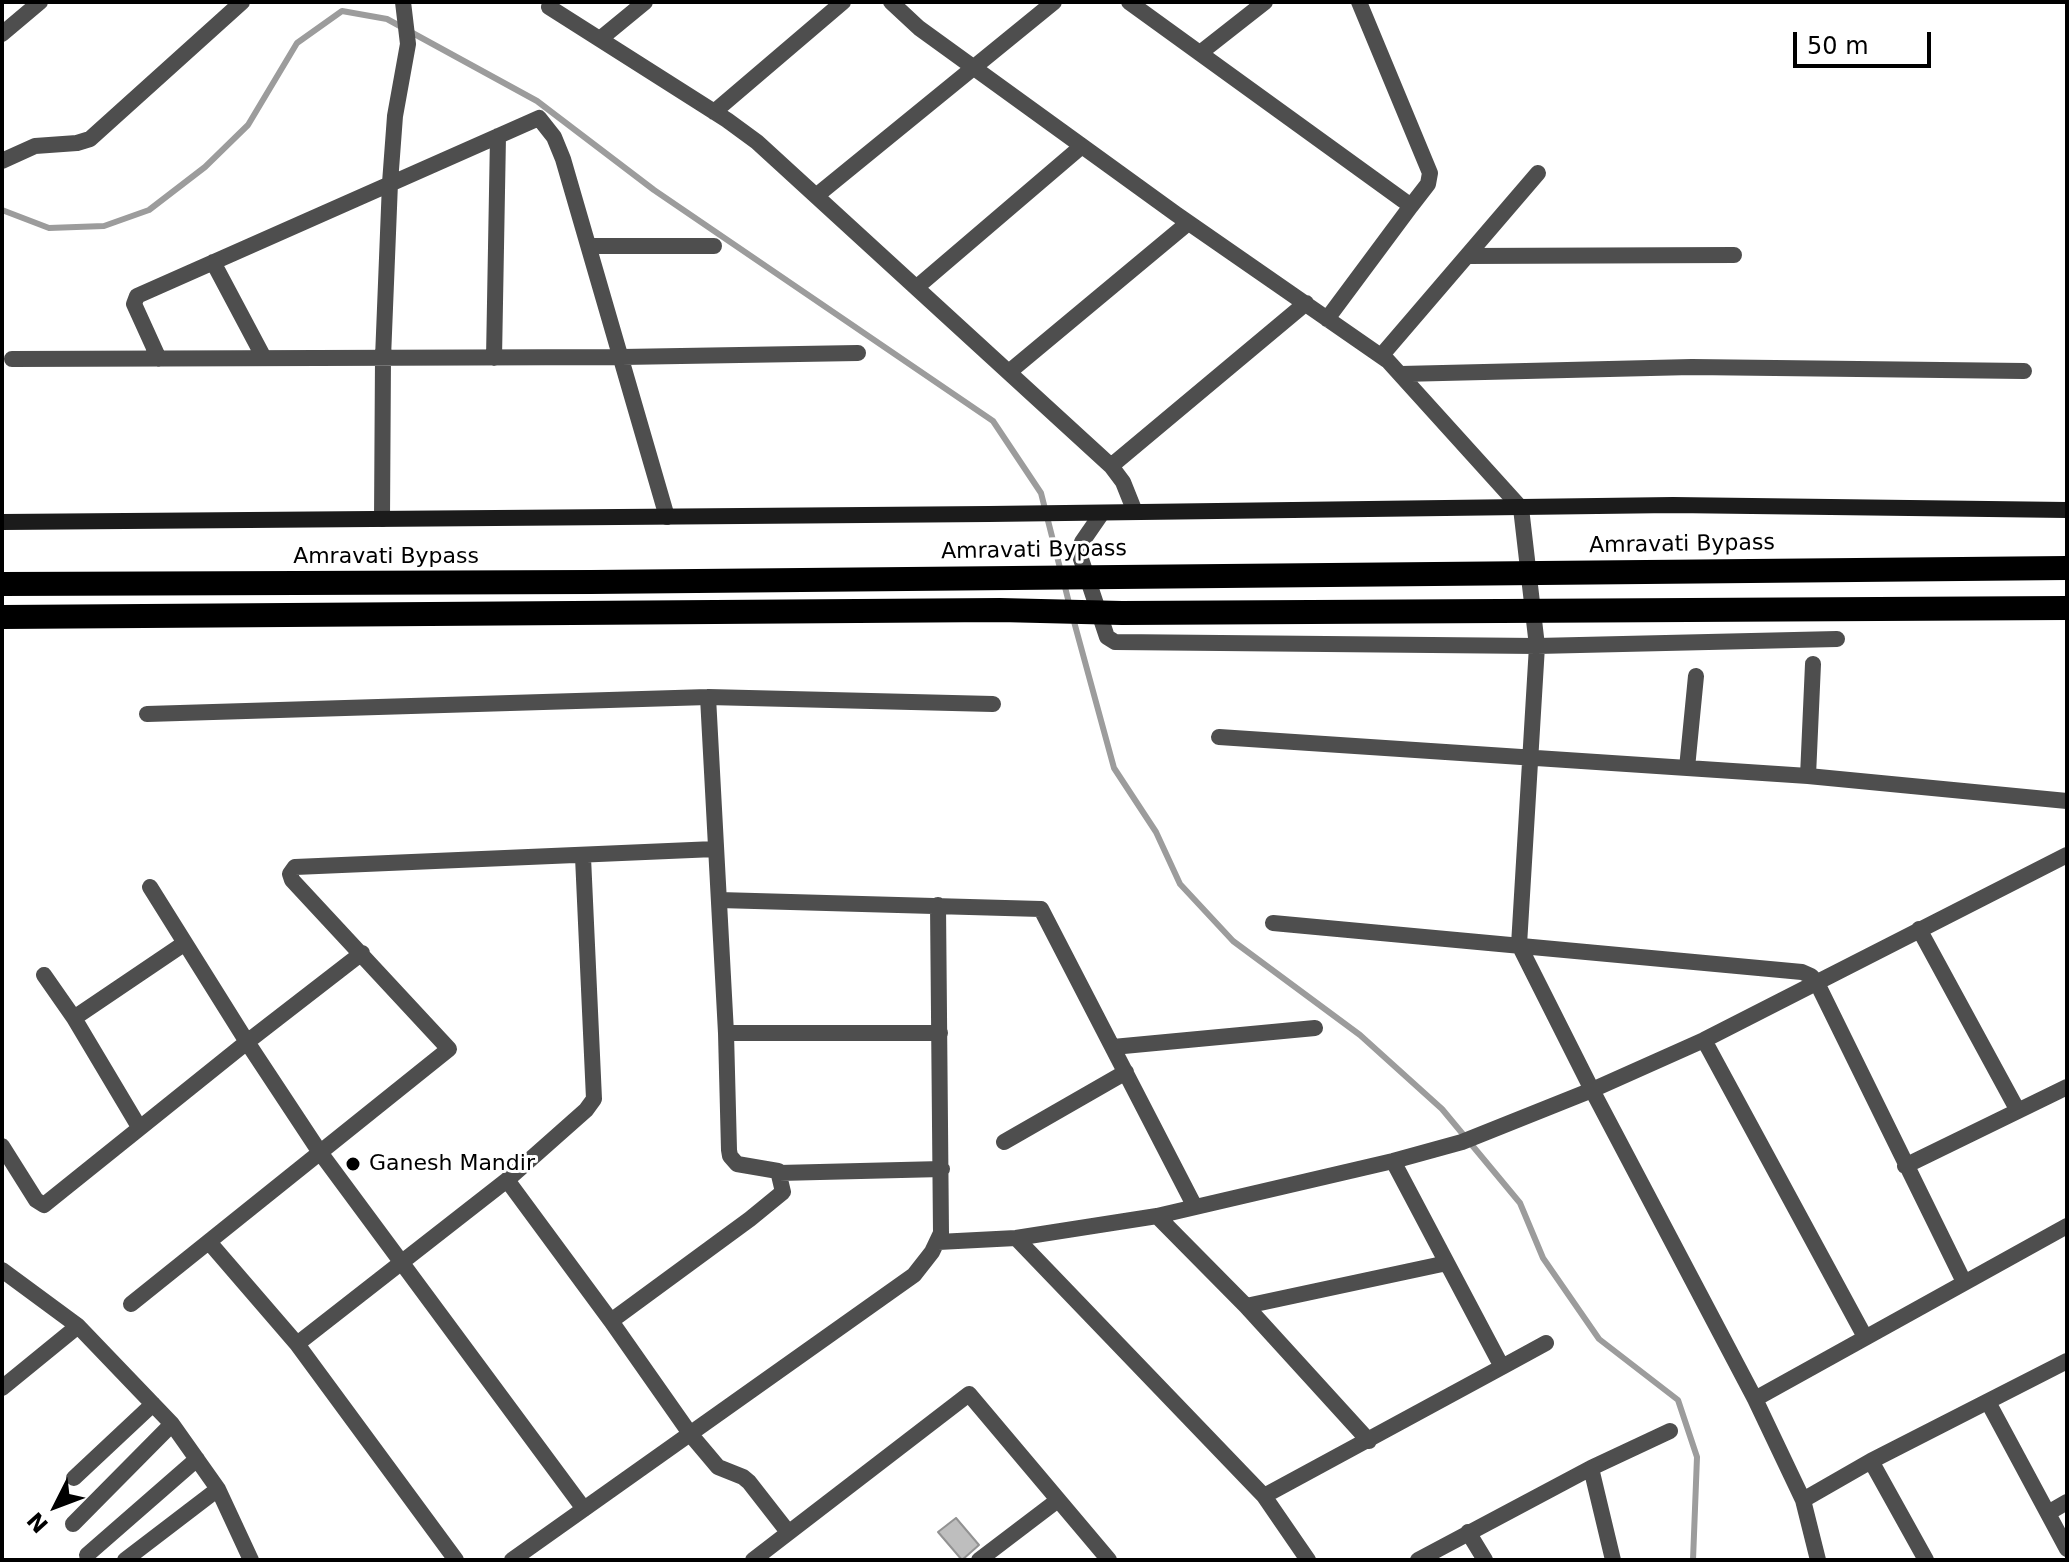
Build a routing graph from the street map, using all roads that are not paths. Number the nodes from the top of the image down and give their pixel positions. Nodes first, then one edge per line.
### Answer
1 (40, 2) edge
2 (242, 2) edge
3 (403, 2) edge
4 (645, 2) edge
5 (843, 2) edge
6 (891, 2) edge
7 (1054, 2) edge
8 (1129, 2) edge
9 (1265, 2) edge
10 (1359, 2) edge
11 (549, 7) dead end
12 (2, 34) edge
13 (600, 39) junction
14 (1200, 53) junction
15 (972, 66) junction
16 (714, 112) junction
17 (498, 136) junction
18 (1082, 146) junction
19 (2, 161) edge
20 (1538, 173) dead end
21 (390, 183) junction
22 (816, 196) junction
23 (1411, 206) junction
24 (1188, 223) junction
25 (589, 246) junction
26 (714, 246) dead end
27 (1734, 255) dead end
28 (1467, 256) junction
29 (213, 262) junction
30 (917, 287) junction
31 (1306, 303) junction
32 (1327, 319) junction
33 (858, 353) dead end
34 (1381, 356) junction
35 (622, 357) junction
36 (264, 358) junction
37 (383, 358) junction
38 (494, 358) junction
39 (12, 359) dead end
40 (159, 359) junction
41 (2024, 371) dead end
42 (1009, 372) junction
43 (1401, 374) junction
44 (1111, 466) junction
45 (1521, 508) junction
46 (2067, 510) edge
47 (1135, 512) junction
48 (1102, 513) junction
49 (667, 517) junction
50 (382, 519) junction
51 (2, 522) edge
52 (2067, 568) edge
53 (591, 582) junction
54 (2, 584) edge
55 (2067, 608) edge
56 (593, 613) junction
57 (2, 617) edge
58 (1837, 639) dead end
59 (1537, 646) junction
60 (1813, 664) dead end
61 (1696, 676) dead end
62 (708, 697) junction
63 (993, 704) dead end
64 (147, 714) dead end
65 (1219, 737) dead end
66 (1532, 757) junction
67 (1687, 768) junction
68 (1808, 776) junction
69 (2067, 801) edge
70 (715, 849) junction
71 (2067, 855) edge
72 (583, 857) junction
73 (150, 887) dead end
74 (719, 900) junction
75 (938, 905) junction
76 (1273, 923) dead end
77 (1919, 929) junction
78 (185, 943) junction
79 (1519, 945) junction
80 (362, 953) junction
81 (44, 975) dead end
82 (1817, 983) junction
83 (74, 1018) junction
84 (1315, 1028) dead end
85 (726, 1033) junction
86 (940, 1033) junction
87 (1704, 1040) junction
88 (247, 1042) junction
89 (1113, 1047) junction
90 (1126, 1072) junction
91 (2067, 1087) edge
92 (1592, 1090) junction
93 (2018, 1111) junction
94 (139, 1127) junction
95 (1004, 1142) dead end
96 (2, 1146) edge
97 (319, 1151) junction
98 (1393, 1161) junction
99 (1905, 1166) junction
100 (942, 1169) junction
101 (779, 1173) junction
102 (507, 1180) junction
103 (1195, 1207) junction
104 (1157, 1216) junction
105 (2065, 1232) edge
106 (1016, 1238) junction
107 (209, 1242) junction
108 (938, 1242) junction
109 (400, 1263) junction
110 (1447, 1263) junction
111 (2, 1270) edge
112 (1964, 1282) junction
113 (131, 1304) dead end
114 (1246, 1306) junction
115 (611, 1321) junction
116 (78, 1326) junction
117 (1865, 1337) junction
118 (1546, 1343) dead end
119 (297, 1344) junction
120 (2067, 1361) edge
121 (1502, 1367) junction
122 (2, 1388) edge
123 (1755, 1399) junction
124 (1988, 1402) junction
125 (153, 1404) junction
126 (172, 1424) junction
127 (1670, 1431) dead end
128 (691, 1435) junction
129 (1369, 1441) junction
130 (197, 1459) junction
131 (1871, 1461) junction
132 (1591, 1468) junction
133 (74, 1478) dead end
134 (218, 1489) junction
135 (1264, 1496) junction
136 (1058, 1500) junction
137 (1803, 1500) junction
138 (2067, 1502) edge
139 (584, 1509) junction
140 (2048, 1513) junction
141 (73, 1524) dead end
142 (788, 1532) junction
143 (1468, 1532) junction
144 (2067, 1549) edge
145 (87, 1555) dead end
146 (125, 1560) edge
147 (251, 1560) edge
148 (456, 1560) edge
149 (512, 1560) edge
150 (753, 1560) edge
151 (979, 1560) edge
152 (1109, 1560) edge
153 (1308, 1560) edge
154 (1418, 1560) edge
155 (1485, 1560) edge
156 (1613, 1560) edge
157 (1818, 1560) edge
158 (1926, 1560) edge

1 - 12 street
2 - 19 street
3 - 21 street
4 - 13 street
5 - 16 street
6 - 15 street
7 - 15 street
8 - 14 street
9 - 14 street
10 - 23 street
11 - 13 street
13 - 16 street
14 - 23 street
15 - 18 street
15 - 22 street
16 - 22 street
17 - 21 street
17 - 25 street
17 - 38 street
18 - 24 street
18 - 30 street
20 - 28 street
21 - 29 street
21 - 37 street
22 - 30 street
23 - 32 street
24 - 31 street
24 - 42 street
25 - 26 street
25 - 35 street
27 - 28 street
28 - 34 street
29 - 36 street
29 - 40 street
30 - 42 street
31 - 32 street
31 - 44 street
32 - 34 street
33 - 35 street
34 - 43 street
35 - 38 street
35 - 49 street
36 - 37 street
36 - 40 street
37 - 38 street
37 - 50 street
39 - 40 street
41 - 43 street
42 - 44 street
43 - 45 street
44 - 47 street
45 - 46 main road
45 - 47 main road
45 - 59 street
47 - 48 main road
48 - 49 main road
48 - 59 street
49 - 50 main road
50 - 51 main road
52 - 53 highway, Amravati Bypass
53 - 54 highway, Amravati Bypass
53 - 56 highway
55 - 56 highway
56 - 57 highway
58 - 59 street
59 - 66 street
60 - 68 street
61 - 67 street
62 - 63 street
62 - 64 street
62 - 70 street
65 - 66 street
66 - 67 street
66 - 79 street
67 - 68 street
68 - 69 street
70 - 72 street
70 - 74 street
71 - 77 street
72 - 80 street
72 - 102 street
73 - 78 street
74 - 75 street
74 - 85 street
75 - 86 street
75 - 89 street
76 - 79 street
77 - 82 street
77 - 93 street
78 - 83 street
78 - 88 street
79 - 82 street
79 - 92 street
80 - 88 street
80 - 97 street
81 - 83 street
82 - 87 street
82 - 99 street
83 - 94 street
84 - 89 street
85 - 86 street
85 - 101 street
86 - 100 street
87 - 92 street
87 - 117 street
88 - 94 street
88 - 97 street
89 - 90 street
90 - 95 street
90 - 103 street
91 - 93 street
92 - 98 street
92 - 123 street
93 - 99 street
94 - 96 street
97 - 107 street
97 - 109 street
98 - 103 street
98 - 110 street
99 - 112 street
100 - 101 street
100 - 108 street
101 - 115 street
102 - 109 street
102 - 115 street
103 - 104 street
104 - 106 street
104 - 114 street
105 - 112 street
106 - 108 street
106 - 135 street
107 - 113 street
107 - 119 street
108 - 128 street
109 - 119 street
109 - 139 street
110 - 114 street
110 - 121 street
111 - 116 street
112 - 117 street
114 - 129 street
115 - 128 street
116 - 122 street
116 - 125 street
117 - 123 street
118 - 121 street
119 - 148 street
120 - 124 street
121 - 129 street
123 - 137 street
124 - 131 street
124 - 140 street
125 - 126 street
125 - 133 street
126 - 130 street
126 - 141 street
127 - 132 street
128 - 139 street
128 - 142 street
129 - 135 street
130 - 134 street
130 - 145 street
131 - 137 street
131 - 158 street
132 - 143 street
132 - 156 street
134 - 146 street
134 - 147 street
135 - 153 street
136 - 142 street
136 - 151 street
136 - 152 street
137 - 157 street
138 - 140 street
139 - 149 street
140 - 144 street
142 - 150 street
143 - 154 street
143 - 155 street

